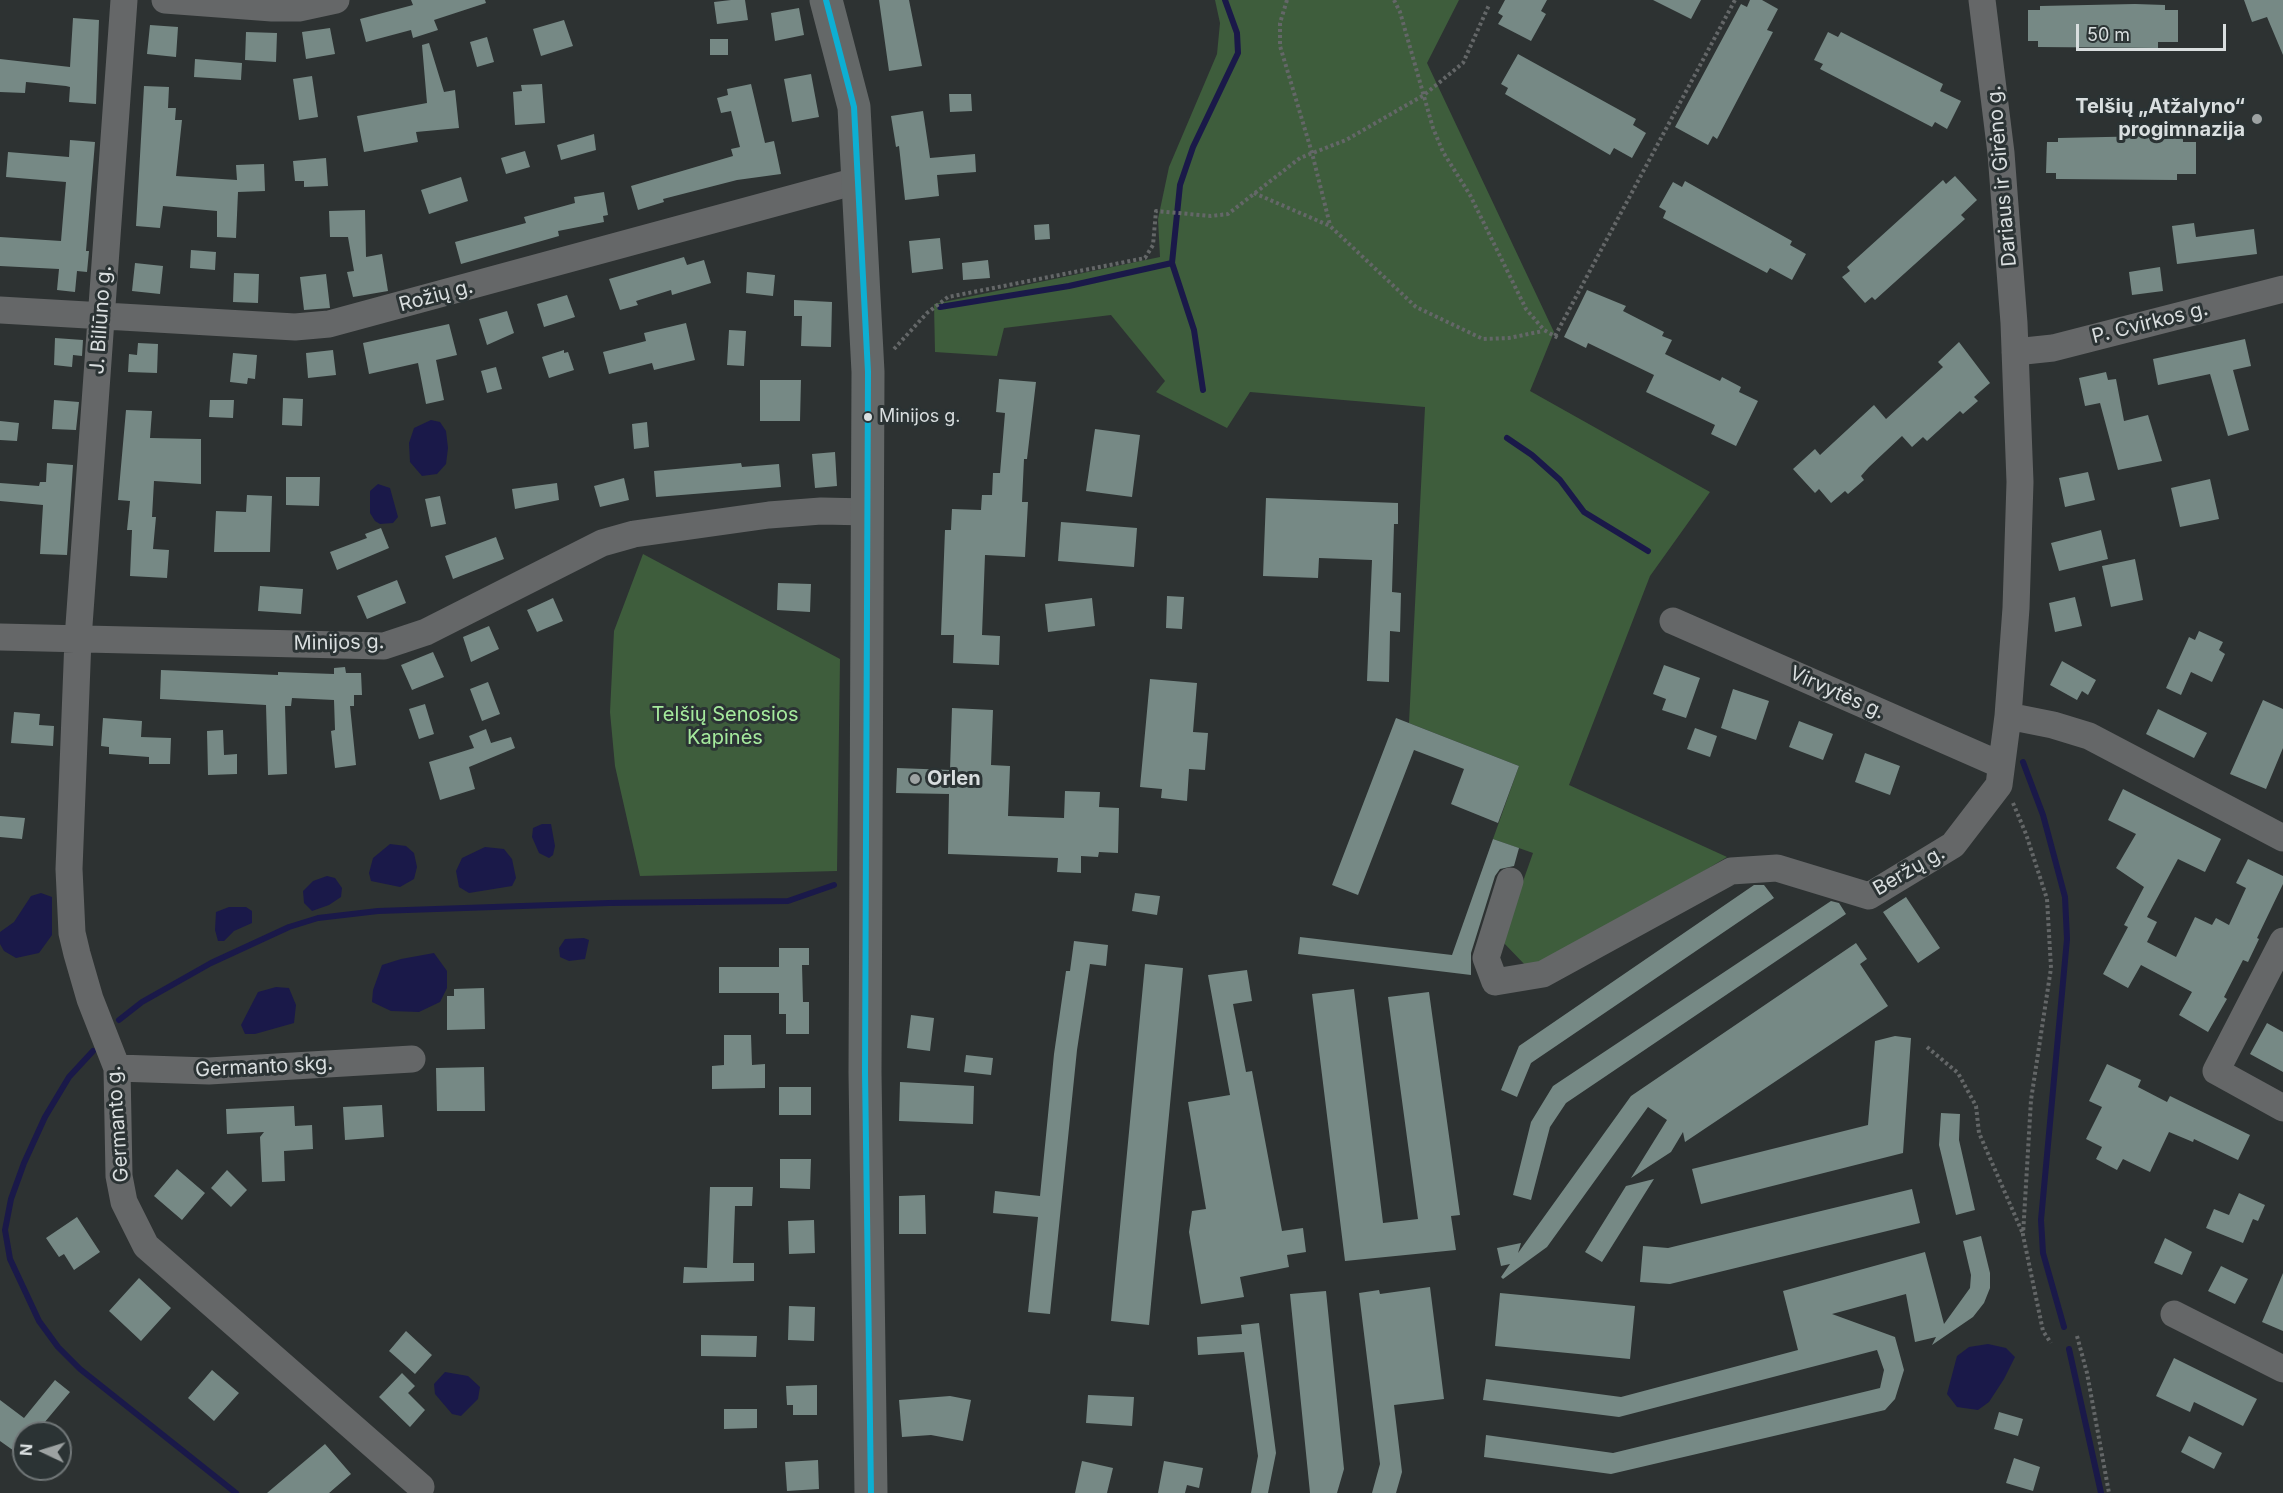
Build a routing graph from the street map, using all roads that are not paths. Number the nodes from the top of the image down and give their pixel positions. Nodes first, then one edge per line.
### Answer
1 (124, 0) edge
2 (165, 0) edge
3 (336, 0) edge
4 (826, 0) edge
5 (1982, 0) edge
6 (860, 180) junction
7 (2283, 289) edge
8 (0, 310) edge
9 (101, 317) junction
10 (2015, 352) junction
11 (869, 512) junction
12 (1673, 621) dead end
13 (0, 638) edge
14 (78, 639) junction
15 (2008, 716) junction
16 (2000, 775) junction
17 (2283, 838) edge
18 (1510, 881) dead end
19 (2283, 941) edge
20 (412, 1059) dead end
21 (117, 1068) junction
22 (2283, 1108) edge
23 (2175, 1314) dead end
24 (2283, 1369) edge
25 (421, 1487) dead end
26 (871, 1493) edge

1 - 9 street, J. Biliūno g.
2 - 3 street
4 - 6 main road
5 - 10 street, Dariaus ir Girėno g.
6 - 9 street, Rožių g.
6 - 11 main road
7 - 10 street, P. Cvirkos g.
8 - 9 street, Rožių g.
9 - 14 street, J. Biliūno g.
10 - 15 street, Beržų g.
11 - 14 street, Minijos g.
11 - 26 main road
12 - 16 street, Virvytės g.
13 - 14 street, Minijos g.
14 - 21 street, Germanto g.
15 - 16 street, Beržų g.
15 - 17 street
16 - 18 street, Beržų g.
19 - 22 street
20 - 21 street, Germanto skg.
21 - 25 street, Germanto g.
23 - 24 street

